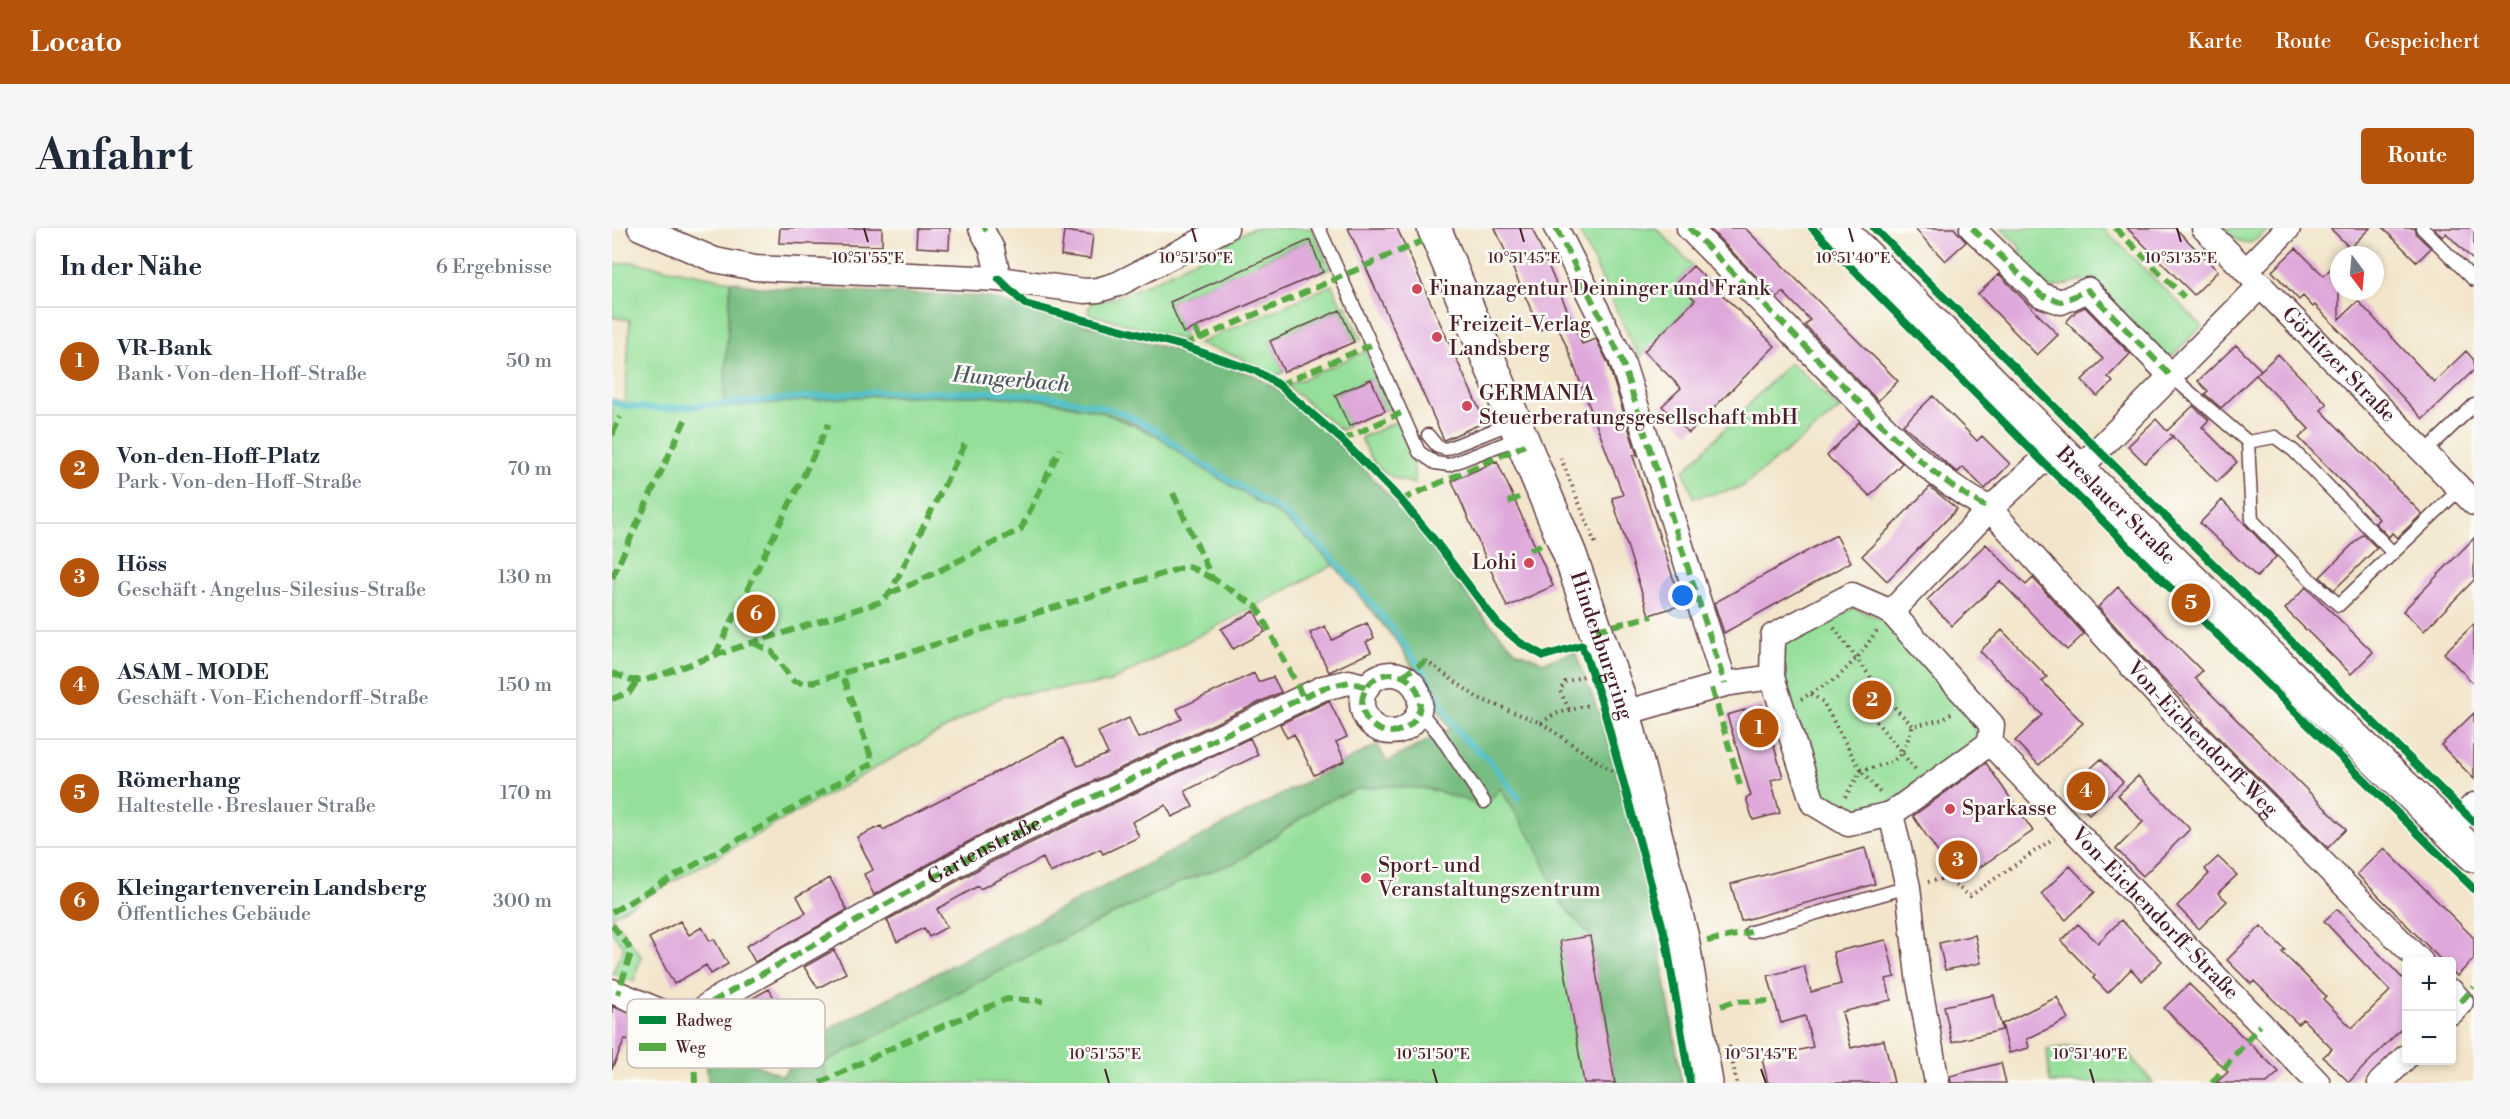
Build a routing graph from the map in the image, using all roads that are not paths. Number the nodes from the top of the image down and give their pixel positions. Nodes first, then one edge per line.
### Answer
1 (640, 228) edge
2 (981, 228) edge
3 (1319, 228) edge
4 (1434, 228) edge
5 (1556, 228) edge
6 (1689, 228) edge
7 (1838, 228) edge
8 (1972, 228) edge
9 (2204, 228) edge
10 (2288, 228) edge
11 (2421, 228) edge
12 (1223, 229) edge
13 (2254, 278) junction
14 (999, 279) junction
15 (2474, 280) edge
16 (2171, 376) junction
17 (2474, 405) edge
18 (1519, 429) junction
19 (1428, 435) dead end
20 (2248, 442) junction
21 (2424, 453) junction
22 (2068, 458) junction
23 (2467, 496) edge
24 (1990, 509) junction
25 (2393, 553) junction
26 (1891, 612) junction
27 (1772, 677) junction
28 (1725, 684) junction
29 (1367, 687) junction
30 (1419, 711) junction
31 (1624, 713) junction
32 (1990, 743) junction
33 (1484, 801) dead end
34 (2474, 805) edge
35 (1893, 812) junction
36 (2449, 830) junction
37 (2474, 855) edge
38 (1908, 887) junction
39 (1752, 932) dead end
40 (2416, 957) edge
41 (612, 991) edge
42 (2456, 997) edge
43 (631, 999) edge
44 (717, 999) edge
45 (2456, 1007) edge
46 (2402, 1060) edge
47 (1707, 1083) edge
48 (1937, 1083) edge
49 (2318, 1083) edge
50 (2380, 1083) edge

1 - 14 street
2 - 14 street
3 - 18 lane
4 - 18 main road, Hindenburgring
5 - 28 street
6 - 24 street
7 - 22 main road, Breslauer Straße
8 - 16 street
9 - 13 street, Görlitzer Straße
10 - 13 street
11 - 15 lane
12 - 14 street
13 - 16 street
13 - 21 street, Görlitzer Straße
16 - 20 lane
16 - 22 street
17 - 21 lane
18 - 19 lane
18 - 31 main road, Hindenburgring
20 - 25 lane
20 - 25 lane
21 - 23 street, Görlitzer Straße
22 - 24 street
22 - 36 main road, Breslauer Straße
23 - 25 lane
24 - 26 street
24 - 40 street, Von-Eichendorff-Weg
26 - 27 street
26 - 32 street
27 - 28 street
27 - 35 street
28 - 31 street
29 - 30 street
29 - 30 street
29 - 44 street, Gartenstraße
30 - 33 lane
31 - 47 main road, Hindenburgring
32 - 35 street
32 - 49 street, Von-Eichendorff-Straße
34 - 36 street
35 - 38 street
36 - 37 main road, Breslauer Straße
38 - 39 lane
38 - 48 street
41 - 43 street, Gartenstraße
42 - 45 street
46 - 50 street

